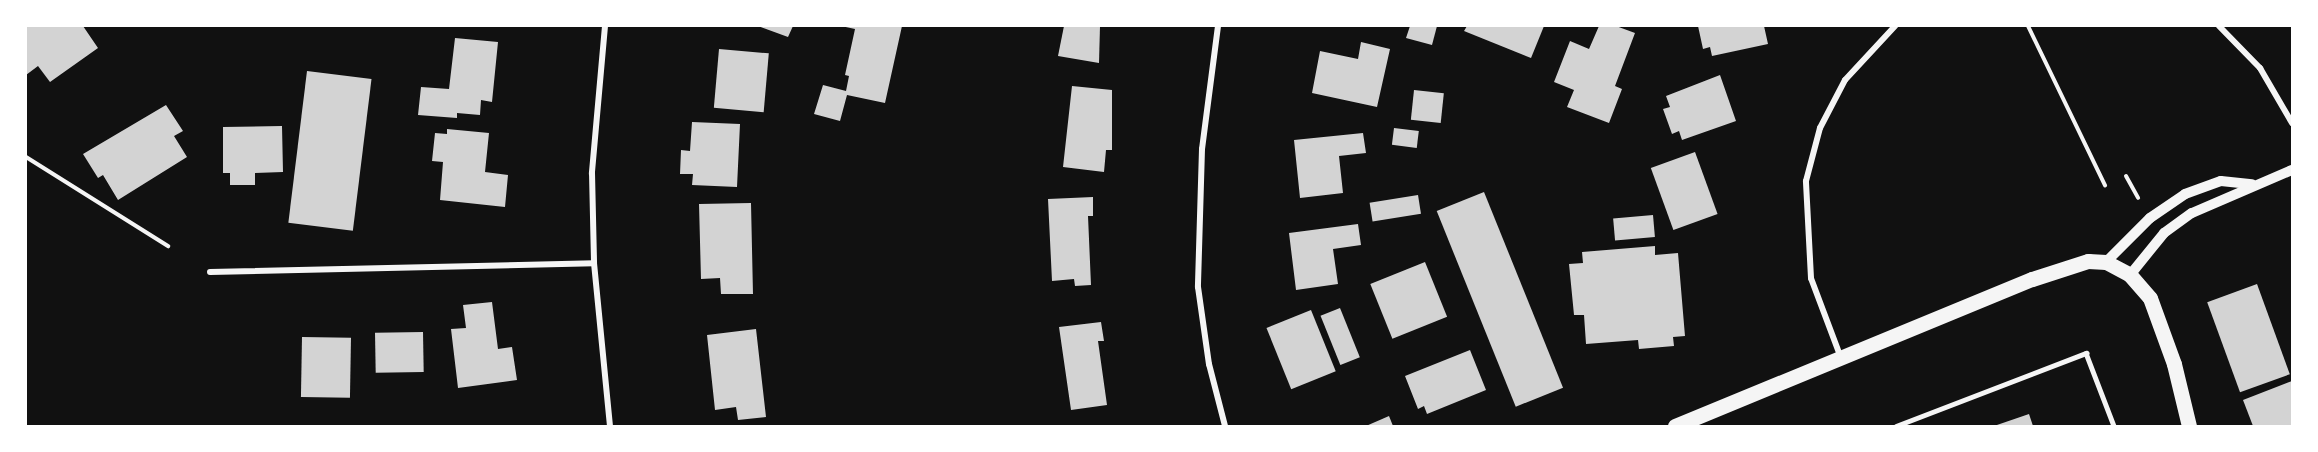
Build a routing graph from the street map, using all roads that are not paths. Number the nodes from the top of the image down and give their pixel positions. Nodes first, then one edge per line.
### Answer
1 (604, 26) edge
2 (1218, 26) edge
3 (1895, 26) edge
4 (2219, 26) edge
5 (2292, 123) edge
6 (2292, 170) edge
7 (2252, 184) junction
8 (594, 262) junction
9 (2106, 262) junction
10 (210, 272) dead end
11 (2130, 275) junction
12 (1841, 358) junction
13 (610, 426) edge
14 (1225, 426) edge
15 (1675, 426) edge
16 (1896, 426) edge
17 (2114, 426) edge
18 (2189, 426) edge

1 - 8 street
2 - 14 street
3 - 12 street
4 - 5 street
6 - 7 street
7 - 9 street
7 - 11 street
8 - 10 street
8 - 13 street
9 - 11 main road
9 - 12 main road
11 - 18 main road
12 - 15 main road
16 - 17 lane

